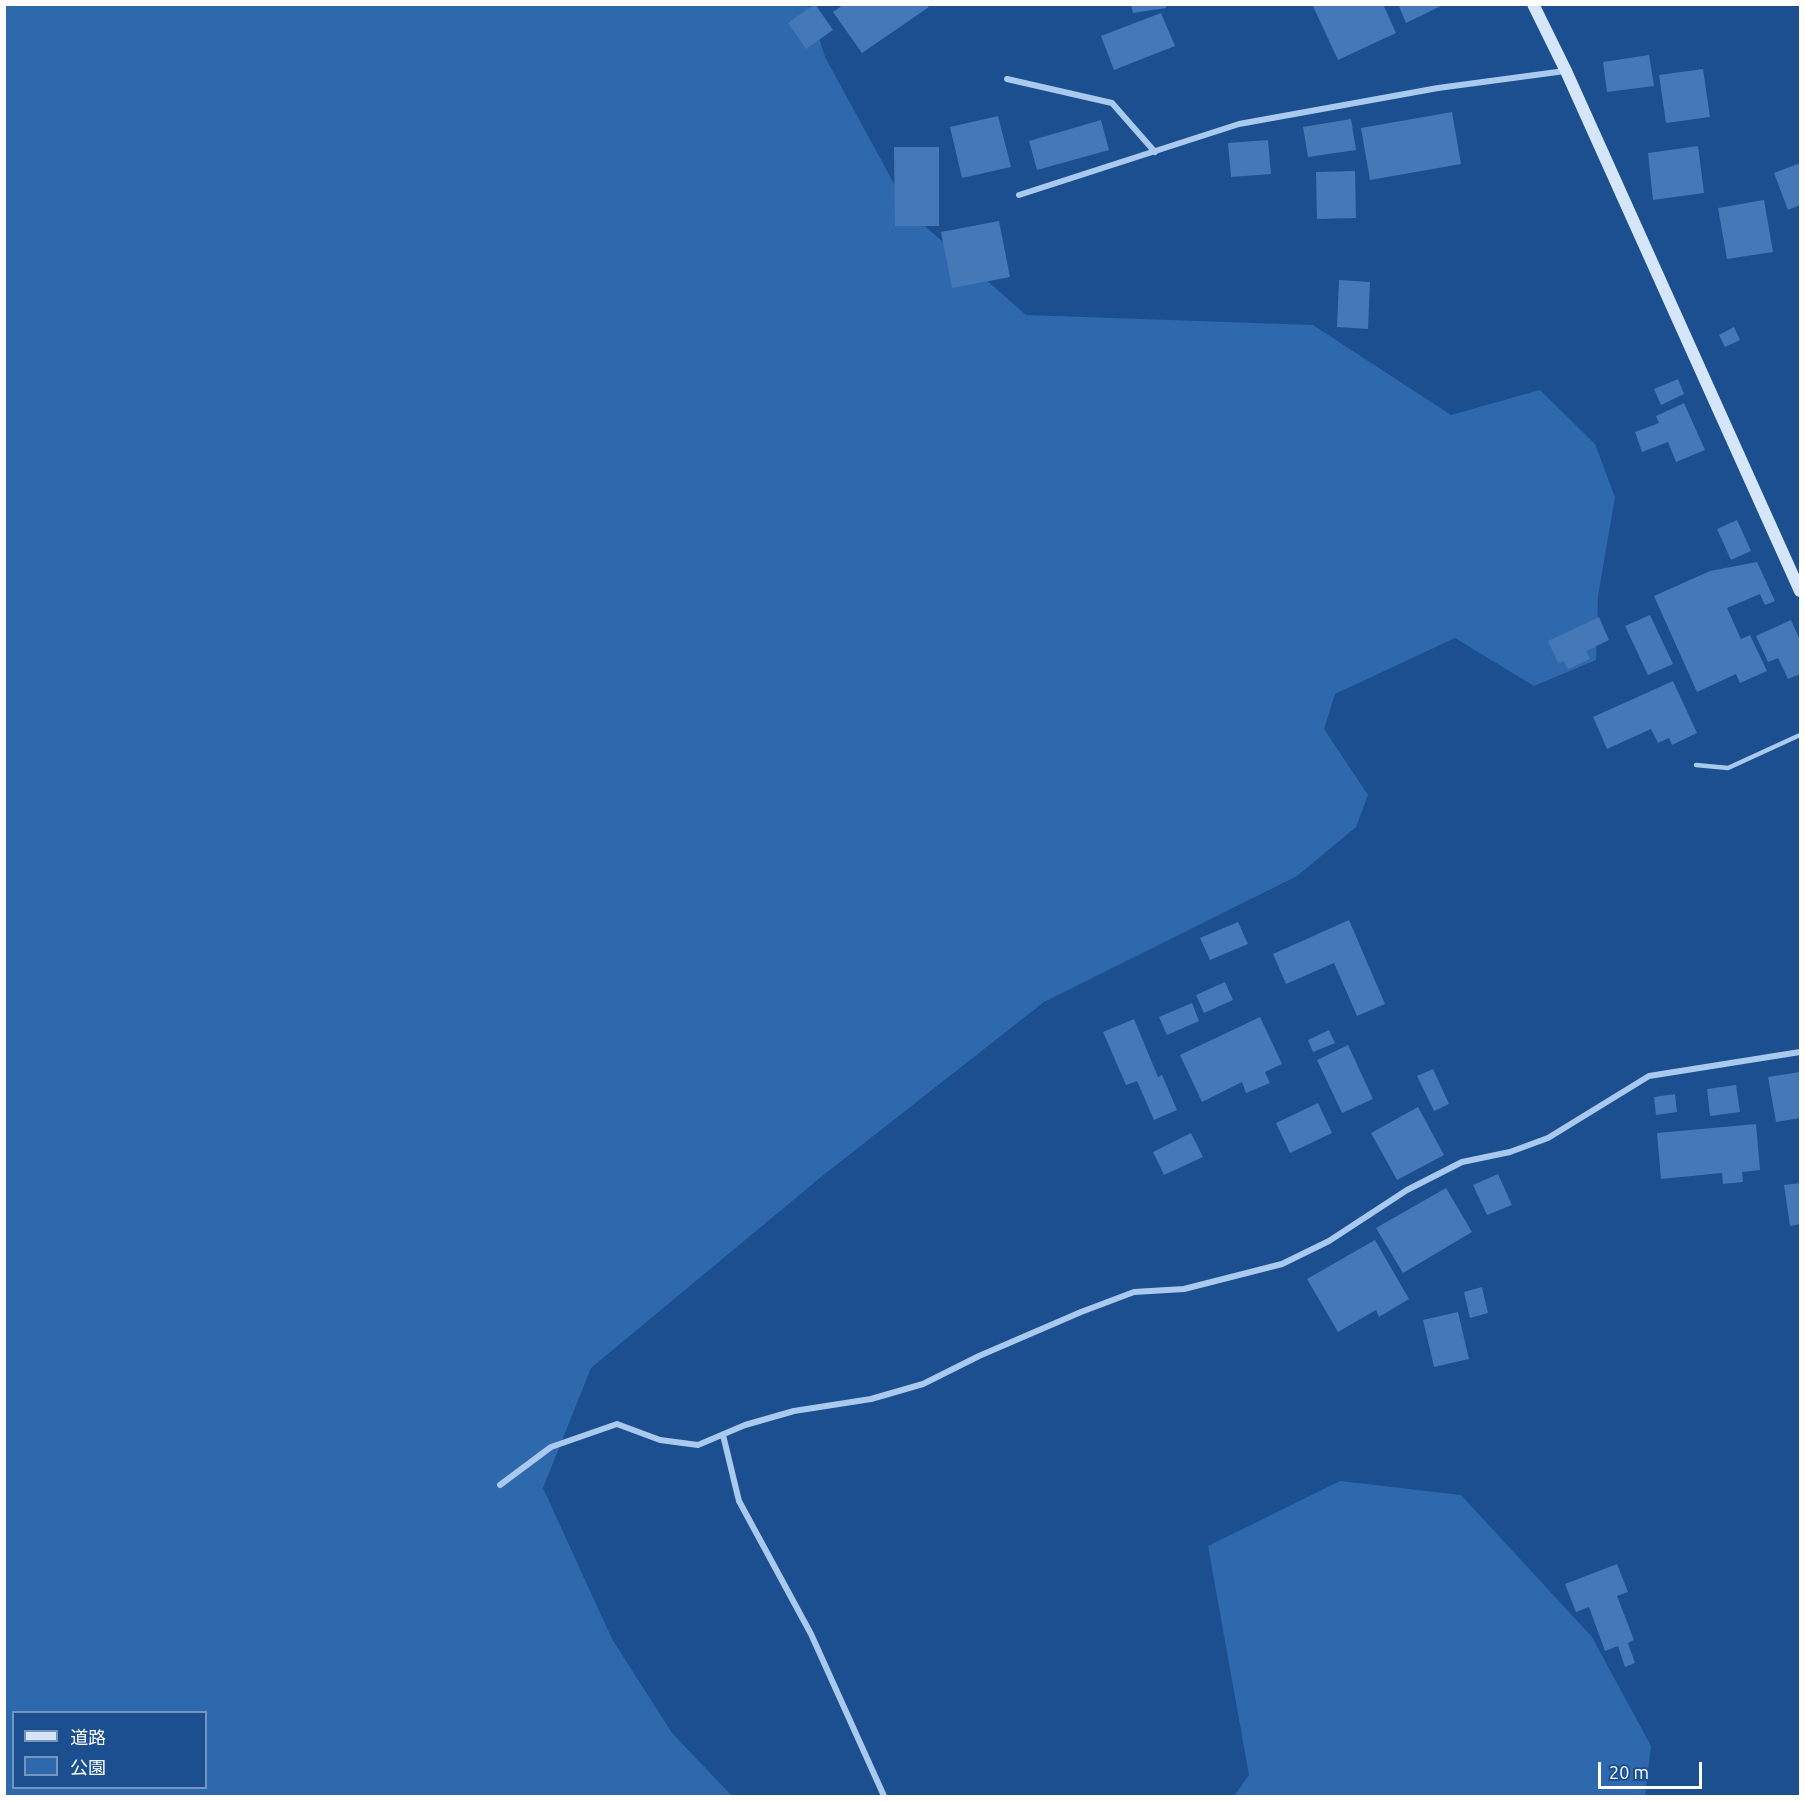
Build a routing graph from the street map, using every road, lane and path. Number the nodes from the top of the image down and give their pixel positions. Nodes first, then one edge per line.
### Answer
1 (1533, 4) edge
2 (1566, 71) junction
3 (1007, 79) dead end
4 (1155, 152) junction
5 (1019, 195) dead end
6 (1800, 591) edge
7 (1800, 735) edge
8 (1696, 765) dead end
9 (1800, 1052) edge
10 (723, 1435) junction
11 (500, 1485) dead end
12 (884, 1797) edge

1 - 2 street
2 - 4 street
2 - 6 street
3 - 4 street
4 - 5 street
7 - 8 lane
9 - 10 street
10 - 11 street
10 - 12 street

